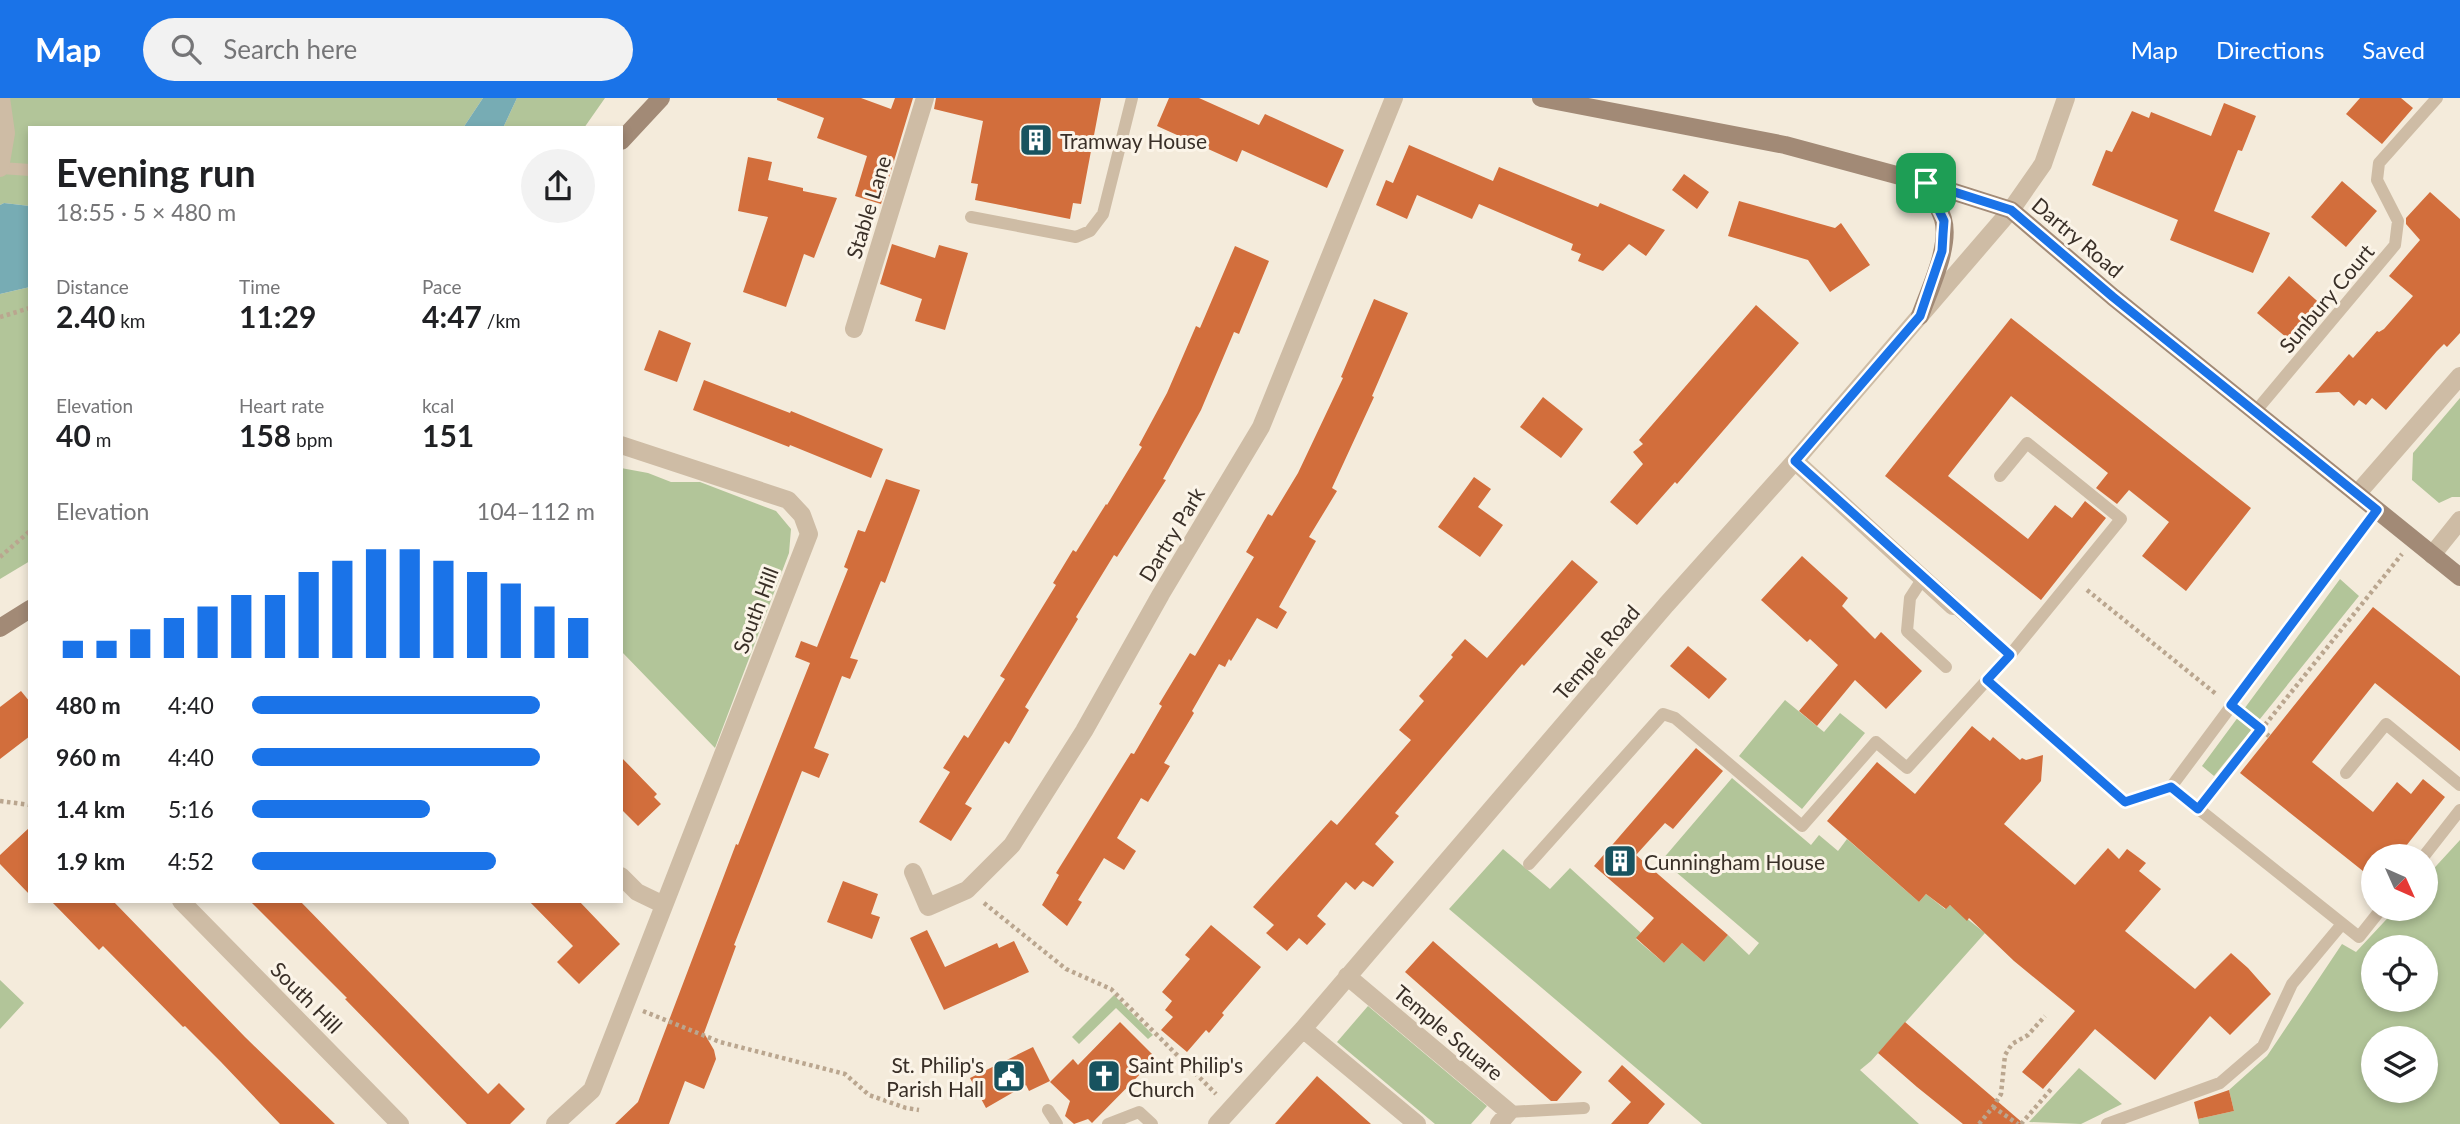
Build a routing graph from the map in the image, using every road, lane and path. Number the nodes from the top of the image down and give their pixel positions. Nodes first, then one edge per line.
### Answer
1 (1, 98) edge
2 (661, 98) edge
3 (925, 98) edge
4 (1132, 98) edge
5 (1394, 98) edge
6 (1541, 98) edge
7 (2066, 98) edge
8 (2437, 98) edge
9 (645, 106) edge
10 (623, 138) edge
11 (1, 168) edge
12 (28, 170) edge
13 (1926, 183) junction
14 (2011, 210) junction
15 (971, 217) dead end
16 (28, 309) edge
17 (1920, 316) junction
18 (0, 317) edge
19 (854, 329) dead end
20 (2460, 376) edge
21 (2255, 411) junction
22 (623, 445) edge
23 (1795, 461) junction
24 (2000, 476) dead end
25 (2357, 494) junction
26 (2377, 510) junction
27 (2460, 520) edge
28 (28, 533) edge
29 (2413, 539) junction
30 (2432, 555) junction
31 (0, 557) edge
32 (2460, 577) edge
33 (1923, 578) junction
34 (2072, 578) junction
35 (1953, 606) joint
36 (28, 610) edge
37 (0, 628) edge
38 (2010, 655) junction
39 (1946, 667) dead end
40 (1987, 680) junction
41 (2231, 705) junction
42 (2261, 729) junction
43 (2269, 736) dead end
44 (2346, 773) dead end
45 (2460, 785) edge
46 (2171, 787) junction
47 (0, 801) edge
48 (28, 805) edge
49 (2198, 809) junction
50 (2460, 810) edge
51 (2433, 844) edge
52 (1529, 864) dead end
53 (914, 872) dead end
54 (623, 878) edge
55 (967, 890) junction
56 (183, 903) edge
57 (664, 905) junction
58 (2372, 921) edge
59 (2342, 924) junction
60 (1347, 976) junction
61 (626, 1004) junction
62 (2045, 1016) dead end
63 (1303, 1029) junction
64 (2053, 1087) dead end
65 (1993, 1107) junction
66 (1584, 1108) dead end
67 (1232, 1109) junction
68 (919, 1110) dead end
69 (1048, 1110) dead end
70 (1504, 1118) edge
71 (400, 1124) edge
72 (555, 1124) edge
73 (1057, 1124) edge
74 (1108, 1124) edge
75 (1152, 1124) edge
76 (1216, 1124) edge
77 (1417, 1124) edge
78 (1979, 1124) edge
79 (2019, 1124) edge
80 (2107, 1124) edge

1 - 11 street
2 - 9 main road
3 - 19 street, Stable Lane
4 - 15 lane
5 - 55 street, Dartry Park
6 - 13 main road, Dartry Road
7 - 14 street, Temple Road
8 - 21 lane, Sunbury Court
9 - 10 main road
11 - 12 lane
13 - 14 main road, Dartry Road
13 - 17 main road
14 - 17 street, Temple Road
14 - 21 main road, Dartry Road
16 - 18 path
17 - 23 street, Temple Road
20 - 25 street
21 - 25 main road, Dartry Road
22 - 57 street, South Hill
23 - 33 street
23 - 60 street, Temple Road
24 - 34 lane
25 - 26 main road, Dartry Road
26 - 29 main road, Dartry Road
26 - 41 lane
27 - 30 street
28 - 31 path
29 - 30 main road, Dartry Road
29 - 42 path
30 - 32 main road, Dartry Road
33 - 35 street
33 - 39 lane
34 - 38 lane
34 - 41 path
35 - 38 lane
36 - 37 main road
38 - 40 lane
40 - 46 lane
40 - 52 lane
41 - 42 path
41 - 46 lane
42 - 43 path
42 - 49 path
44 - 45 lane
46 - 49 lane
47 - 48 path
49 - 59 lane
50 - 51 lane
53 - 55 street, Dartry Park
54 - 57 street
55 - 67 path
56 - 71 street, South Hill
57 - 61 street, South Hill
58 - 59 lane
59 - 80 lane
60 - 63 street, Temple Road
60 - 70 street, Temple Square
61 - 68 path
61 - 72 street, South Hill
62 - 65 path
63 - 67 street, Temple Road
63 - 77 street
64 - 79 path
65 - 78 path
65 - 79 path
66 - 70 lane
67 - 76 street, Temple Road
69 - 73 lane
74 - 75 lane

